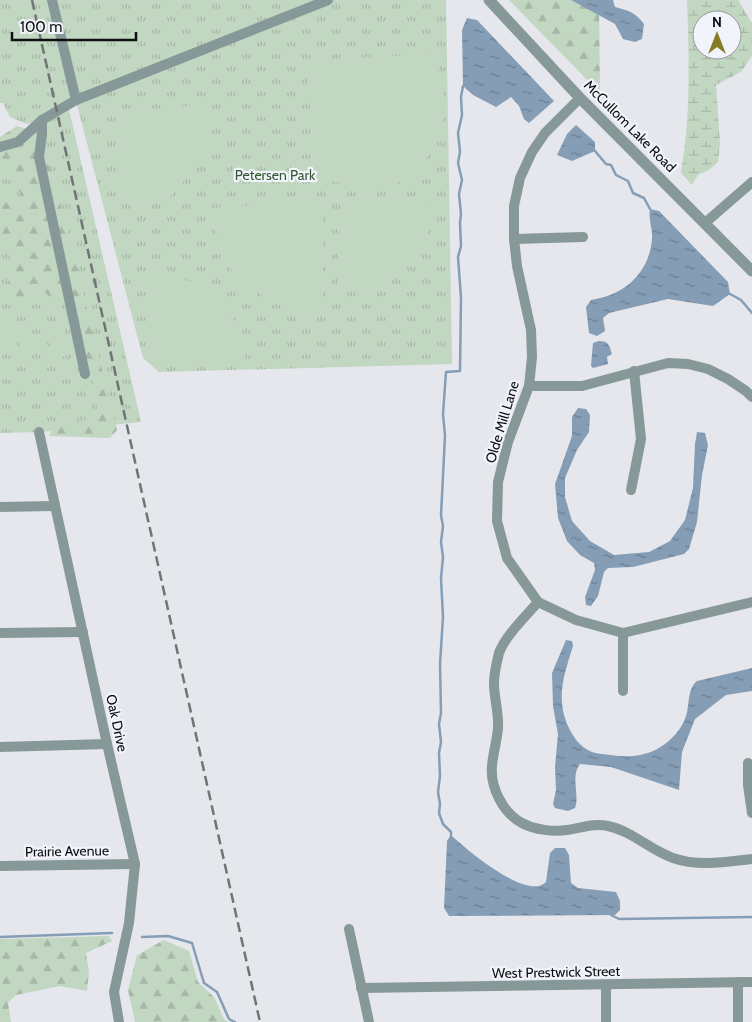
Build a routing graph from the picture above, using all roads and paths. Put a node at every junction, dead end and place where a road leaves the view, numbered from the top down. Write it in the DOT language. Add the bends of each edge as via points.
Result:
graph roads {
  1 [pos="52,0"];
  2 [pos="328,0"];
  3 [pos="489,0"];
  4 [pos="580,98"];
  5 [pos="76,100"];
  6 [pos="42,120"];
  7 [pos="0,147"];
  8 [pos="752,182"];
  9 [pos="705,223"];
  10 [pos="583,237"];
  11 [pos="514,239"];
  12 [pos="752,271"];
  13 [pos="634,371"];
  14 [pos="85,374"];
  15 [pos="529,386"];
  16 [pos="752,397"];
  17 [pos="39,432"];
  18 [pos="631,490"];
  19 [pos="54,506"];
  20 [pos="0,507"];
  21 [pos="538,602"];
  22 [pos="752,602"];
  23 [pos="83,632"];
  24 [pos="0,633"];
  25 [pos="624,633"];
  26 [pos="623,692"];
  27 [pos="107,744"];
  28 [pos="0,746"];
  29 [pos="748,763"];
  30 [pos="752,814"];
  31 [pos="752,860"];
  32 [pos="135,864"];
  33 [pos="0,866"];
  34 [pos="349,929"];
  35 [pos="738,982"];
  36 [pos="752,982"];
  37 [pos="606,985"];
  38 [pos="361,988"];
  39 [pos="119,1022"];
  40 [pos="369,1022"];
  41 [pos="606,1022"];
  42 [pos="738,1022"];
  1 -- 5 [label="street"];
  2 -- 5 [label="street"];
  3 -- 4 [label="street, McCullom Lake Road"];
  4 -- 9 [label="street, McCullom Lake Road"];
  4 -- 11 [label="street, Olde Mill Lane" via="545,133 532,152 520,178 514,206"];
  5 -- 6 [label="street"];
  6 -- 7 [label="street" via="18,142"];
  6 -- 14 [label="street" via="39,157"];
  8 -- 9 [label="street"];
  9 -- 12 [label="street, McCullom Lake Road"];
  10 -- 11 [label="street"];
  11 -- 15 [label="street, Olde Mill Lane" via="531,330"];
  13 -- 15 [label="street" via="582,386"];
  13 -- 16 [label="street" via="668,363 688,364 708,369"];
  13 -- 18 [label="street" via="641,439"];
  15 -- 21 [label="street, Olde Mill Lane" via="508,442 498,482 497,520 507,558"];
  17 -- 19 [label="street, Oak Drive"];
  19 -- 20 [label="street"];
  19 -- 23 [label="street, Oak Drive"];
  21 -- 25 [label="street, Olde Mill Lane" via="576,620"];
  21 -- 31 [label="street" via="500,651 494,681 498,729 491,768 493,784 508,811 522,823 545,830 607,826 627,832 673,858 696,863"];
  22 -- 25 [label="street, Olde Mill Lane"];
  23 -- 24 [label="street"];
  23 -- 27 [label="street, Oak Drive"];
  25 -- 26 [label="street"];
  27 -- 28 [label="street"];
  27 -- 32 [label="street, Oak Drive"];
  29 -- 30 [label="street"];
  32 -- 33 [label="street, Prairie Avenue"];
  32 -- 39 [label="street, Oak Drive" via="128,923 114,992"];
  34 -- 38 [label="street"];
  35 -- 36 [label="street, West Prestwick Street"];
  35 -- 37 [label="street, West Prestwick Street"];
  35 -- 42 [label="street"];
  37 -- 38 [label="street, West Prestwick Street"];
  37 -- 41 [label="street"];
  38 -- 40 [label="street"];
}
